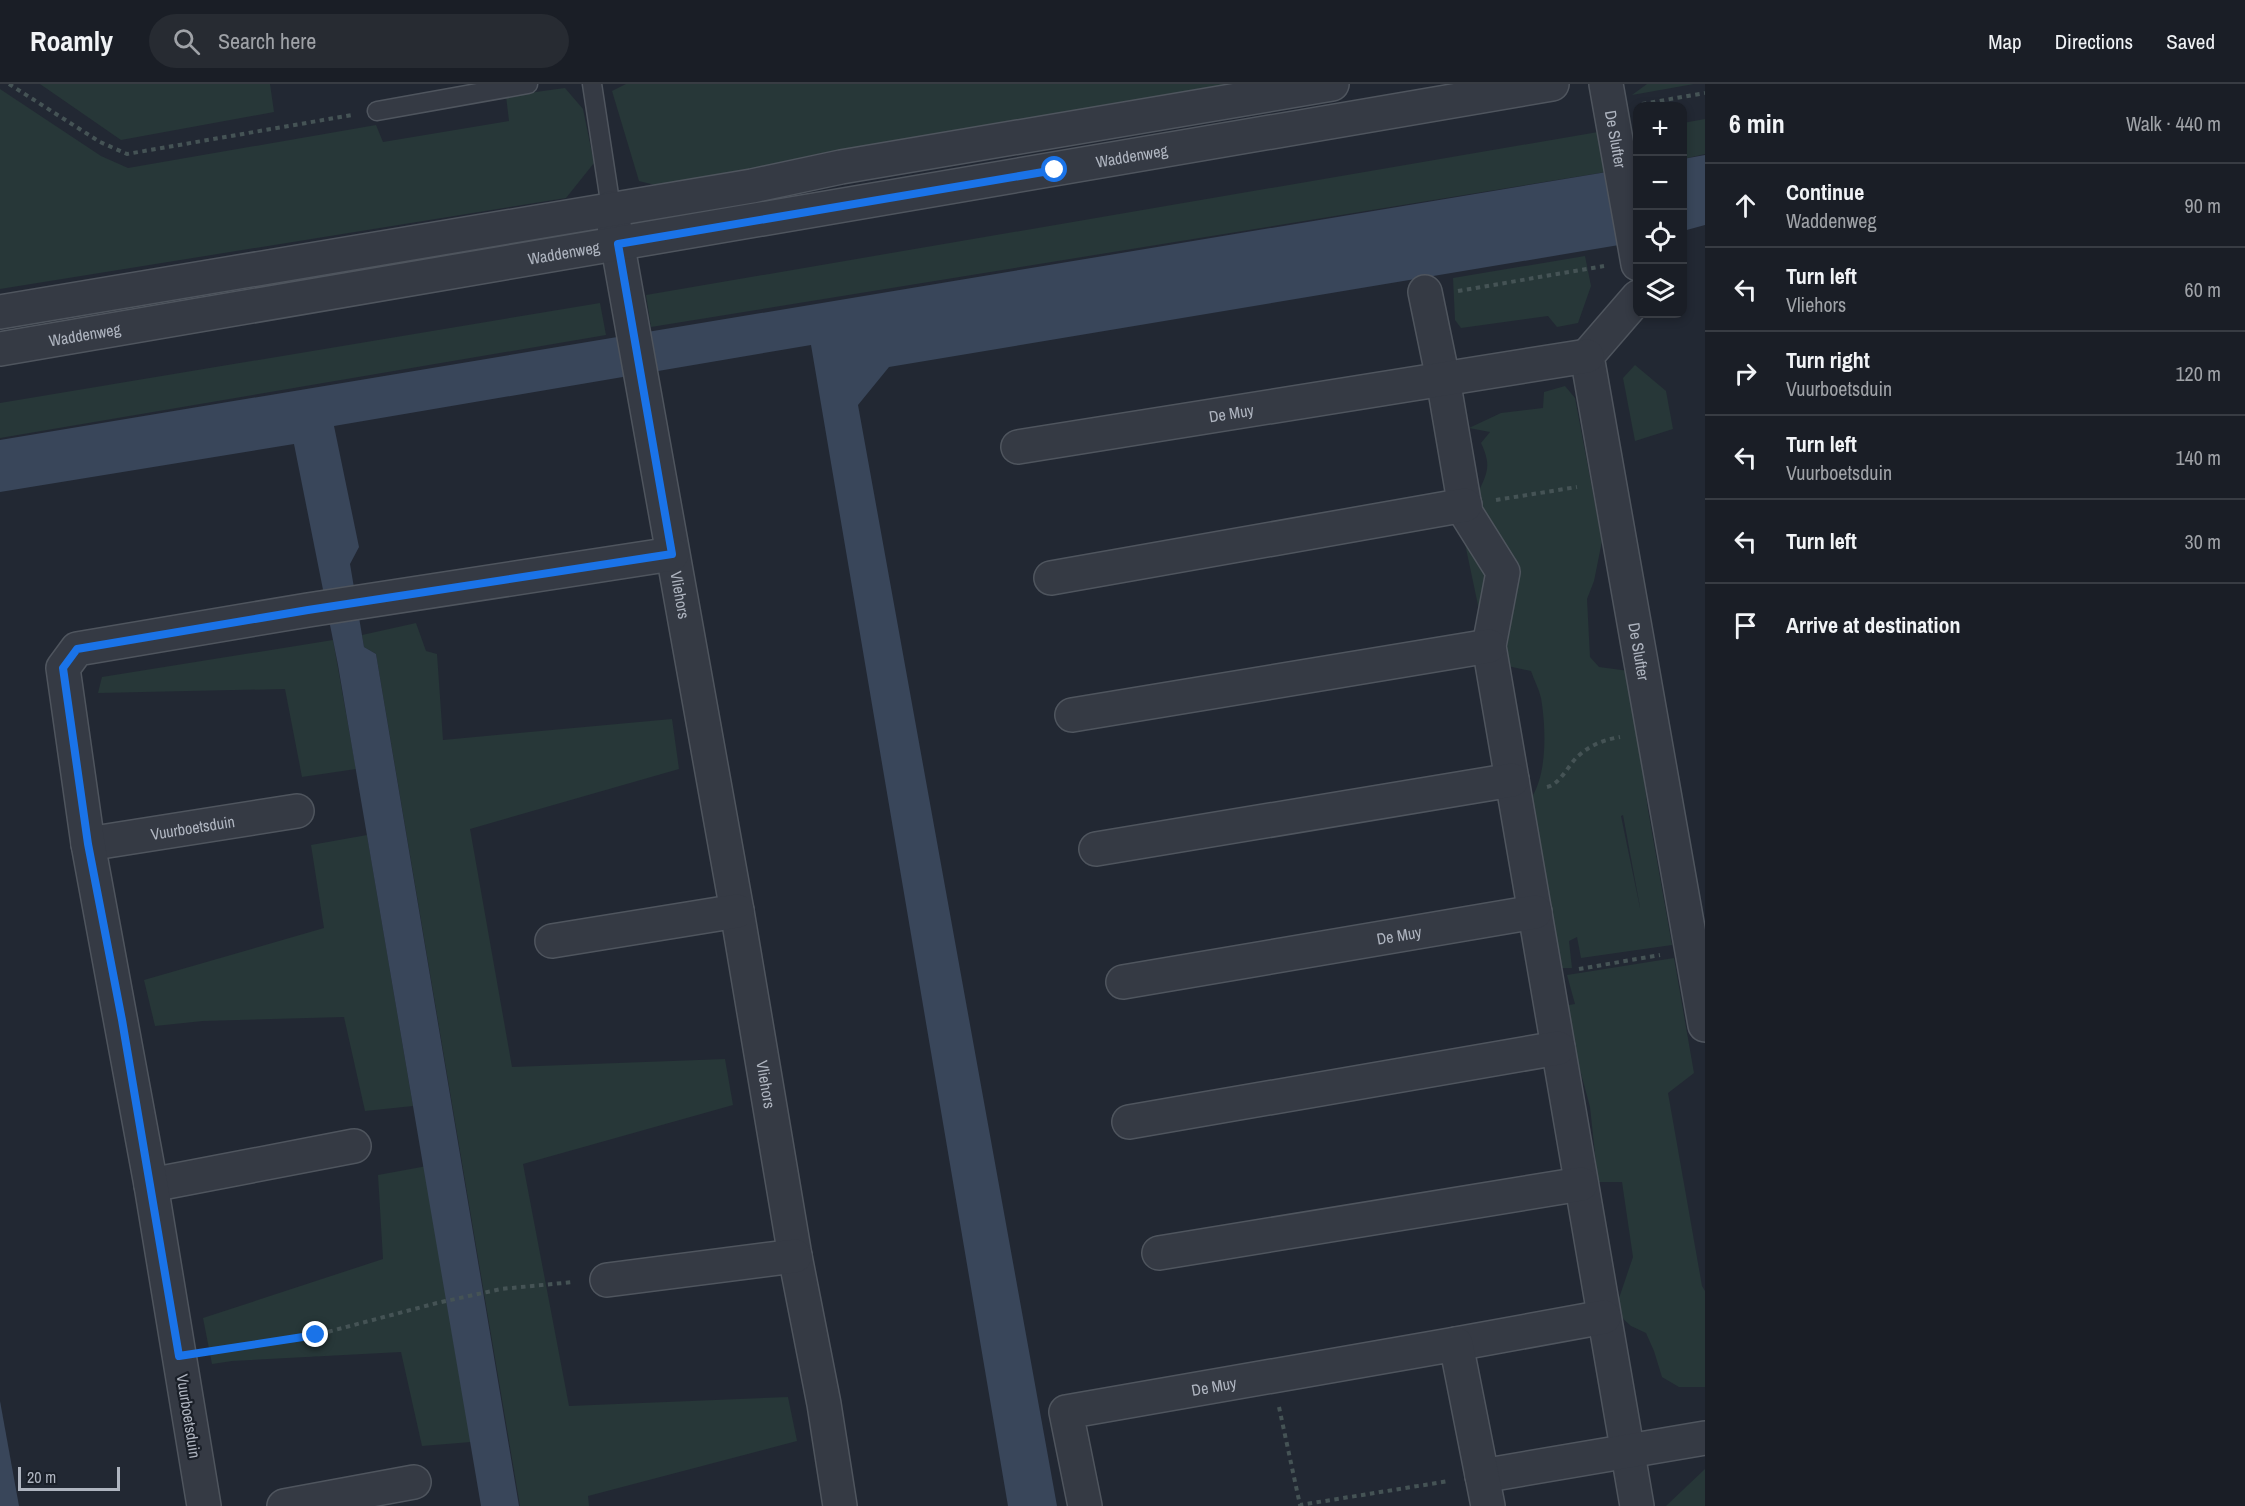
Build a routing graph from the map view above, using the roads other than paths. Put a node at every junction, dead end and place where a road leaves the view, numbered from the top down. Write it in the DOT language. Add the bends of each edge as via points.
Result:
graph roads {
  1 [pos="528,84"];
  2 [pos="592,84"];
  3 [pos="1332,84"];
  4 [pos="1552,84"];
  5 [pos="1606,84"];
  6 [pos="377,111"];
  7 [pos="611,208"];
  8 [pos="1633,237"];
  9 [pos="618,244"];
  10 [pos="1425,292"];
  11 [pos="1633,303"];
  12 [pos="0,312"];
  13 [pos="0,349"];
  14 [pos="1587,356"];
  15 [pos="1443,379"];
  16 [pos="1018,447"];
  17 [pos="1465,505"];
  18 [pos="672,554"];
  19 [pos="1051,578"];
  20 [pos="1489,646"];
  21 [pos="1072,715"];
  22 [pos="1513,787"];
  23 [pos="297,811"];
  24 [pos="88,844"];
  25 [pos="1096,849"];
  26 [pos="737,911"];
  27 [pos="1535,912"];
  28 [pos="552,941"];
  29 [pos="1123,982"];
  30 [pos="1705,1025"];
  31 [pos="1558,1048"];
  32 [pos="1128,1122"];
  33 [pos="354,1146"];
  34 [pos="1581,1184"];
  35 [pos="151,1185"];
  36 [pos="1159,1253"];
  37 [pos="795,1256"];
  38 [pos="607,1280"];
  39 [pos="1604,1317"];
  40 [pos="1456,1344"];
  41 [pos="1705,1438"];
  42 [pos="1627,1453"];
  43 [pos="414,1482"];
  44 [pos="1485,1491"];
  45 [pos="204,1506"];
  46 [pos="284,1506"];
  47 [pos="840,1506"];
  48 [pos="1085,1506"];
  49 [pos="1637,1506"];
  1 -- 6 [label="lane"];
  2 -- 7 [label="lane"];
  3 -- 7 [label="street"];
  4 -- 9 [label="street, Waddenweg"];
  5 -- 8 [label="street, De Slufter"];
  7 -- 9 [label="street, Vliehors"];
  7 -- 12 [label="street"];
  9 -- 13 [label="street, Waddenweg"];
  9 -- 18 [label="street, Vliehors"];
  10 -- 15 [label="street"];
  11 -- 14 [label="street"];
  14 -- 15 [label="street, De Muy"];
  14 -- 30 [label="street, De Slufter"];
  15 -- 16 [label="street, De Muy"];
  15 -- 17 [label="street"];
  17 -- 19 [label="street"];
  17 -- 20 [label="street" via="1466,513 1503,572"];
  18 -- 24 [label="street, Vuurboetsduin" via="77,649 63,668"];
  18 -- 26 [label="street, Vliehors"];
  20 -- 21 [label="street"];
  20 -- 22 [label="street"];
  22 -- 25 [label="street"];
  22 -- 27 [label="street"];
  23 -- 24 [label="street, Vuurboetsduin"];
  24 -- 35 [label="street, Vuurboetsduin"];
  26 -- 28 [label="street"];
  26 -- 37 [label="street, Vliehors"];
  27 -- 29 [label="street, De Muy"];
  27 -- 31 [label="street"];
  31 -- 32 [label="street"];
  31 -- 34 [label="street"];
  33 -- 35 [label="street"];
  34 -- 36 [label="street"];
  34 -- 39 [label="street"];
  35 -- 45 [label="street, Vuurboetsduin"];
  37 -- 38 [label="street"];
  37 -- 47 [label="street, Vliehors"];
  39 -- 40 [label="street, De Muy"];
  39 -- 42 [label="street"];
  40 -- 44 [label="street"];
  40 -- 48 [label="street, De Muy" via="1066,1412"];
  41 -- 42 [label="street"];
  42 -- 44 [label="street"];
  42 -- 49 [label="street"];
  43 -- 46 [label="street"];
}
